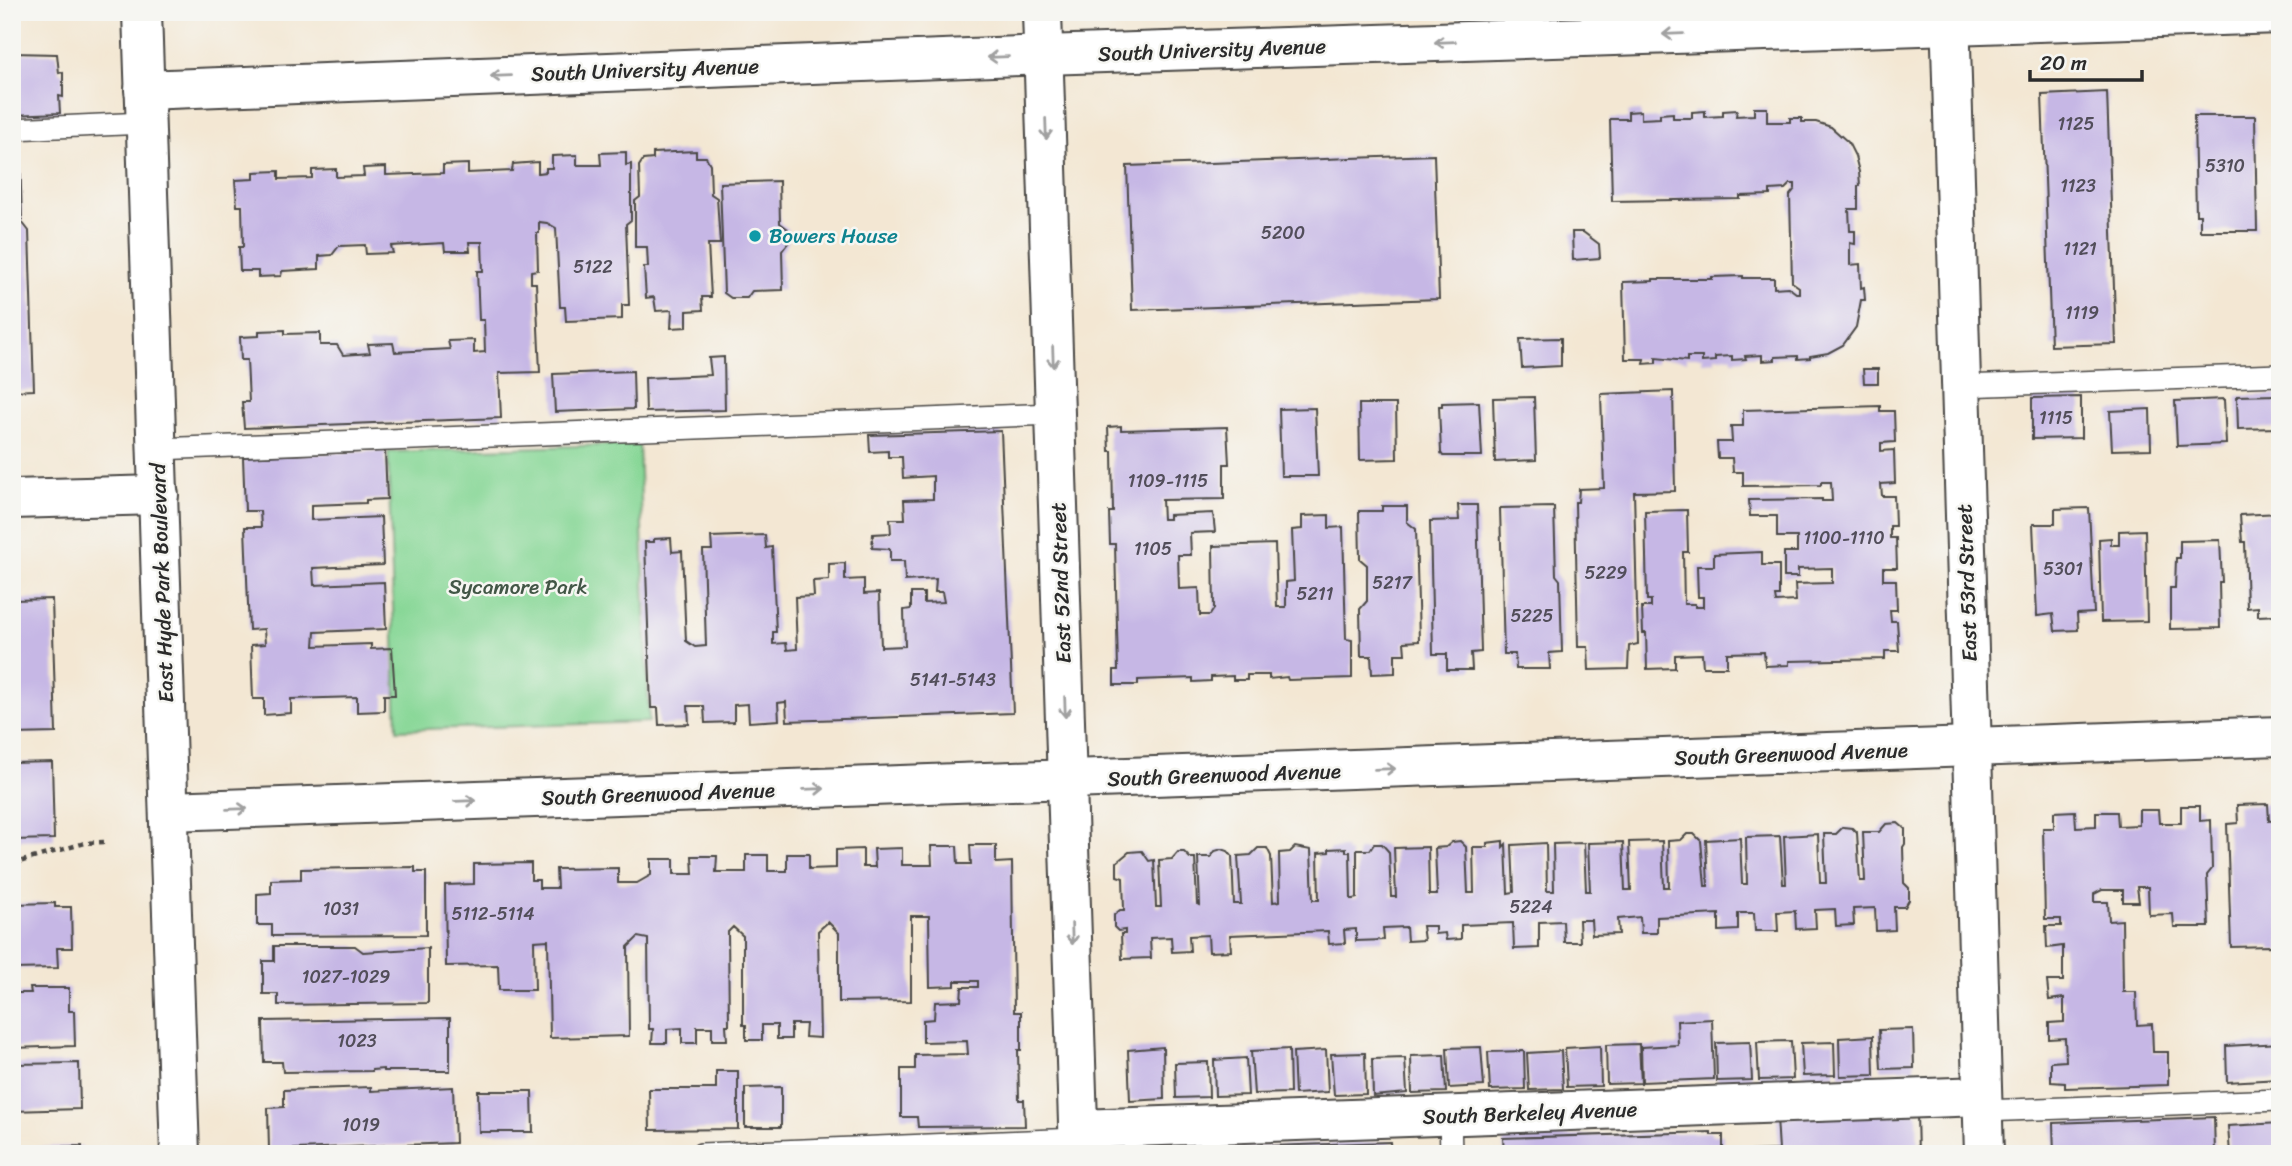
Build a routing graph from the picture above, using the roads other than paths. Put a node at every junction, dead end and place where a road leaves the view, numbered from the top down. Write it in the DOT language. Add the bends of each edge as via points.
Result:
graph roads {
  1 [pos="142,12"];
  2 [pos="1042,12"];
  3 [pos="2280,14"];
  4 [pos="1950,18"];
  5 [pos="1044,55"];
  6 [pos="145,106"];
  7 [pos="12,129"];
  8 [pos="2280,375"];
  9 [pos="1961,386"];
  10 [pos="1055,414"];
  11 [pos="157,449"];
  12 [pos="159,495"];
  13 [pos="12,499"];
  14 [pos="2280,736"];
  15 [pos="1972,748"];
  16 [pos="1067,780"];
  17 [pos="169,811"];
  18 [pos="2280,1100"];
  19 [pos="1982,1104"];
  20 [pos="1450,1116"];
  21 [pos="1079,1141"];
  22 [pos="180,1154"];
  23 [pos="701,1154"];
  24 [pos="1451,1154"];
  25 [pos="1984,1154"];
  1 -- 6 [label="street, East Hyde Park Boulevard"];
  2 -- 5 [label="street, East 52nd Street"];
  3 -- 4 [label="street, South University Avenue"];
  4 -- 5 [label="street, South University Avenue, one-way"];
  4 -- 9 [label="street, East 53rd Street"];
  5 -- 6 [label="street, South University Avenue, one-way"];
  5 -- 10 [label="street, East 52nd Street, one-way"];
  6 -- 7 [label="lane"];
  6 -- 11 [label="street, East Hyde Park Boulevard"];
  8 -- 9 [label="lane"];
  9 -- 15 [label="street, East 53rd Street"];
  10 -- 11 [label="lane"];
  10 -- 16 [label="street, East 52nd Street, one-way"];
  11 -- 12 [label="street, East Hyde Park Boulevard"];
  12 -- 13 [label="street"];
  12 -- 17 [label="street, East Hyde Park Boulevard"];
  14 -- 15 [label="street, South Greenwood Avenue"];
  16 -- 15 [label="street, South Greenwood Avenue, one-way"];
  15 -- 19 [label="street, East 53rd Street"];
  17 -- 16 [label="street, South Greenwood Avenue, one-way"];
  16 -- 21 [label="street, East 52nd Street, one-way"];
  17 -- 22 [label="street, East Hyde Park Boulevard"];
  18 -- 19 [label="lane"];
  19 -- 20 [label="street, South Berkeley Avenue"];
  19 -- 25 [label="street, East 53rd Street"];
  20 -- 21 [label="street, South Berkeley Avenue"];
  20 -- 24 [label="lane"];
  21 -- 23 [label="lane"];
}
